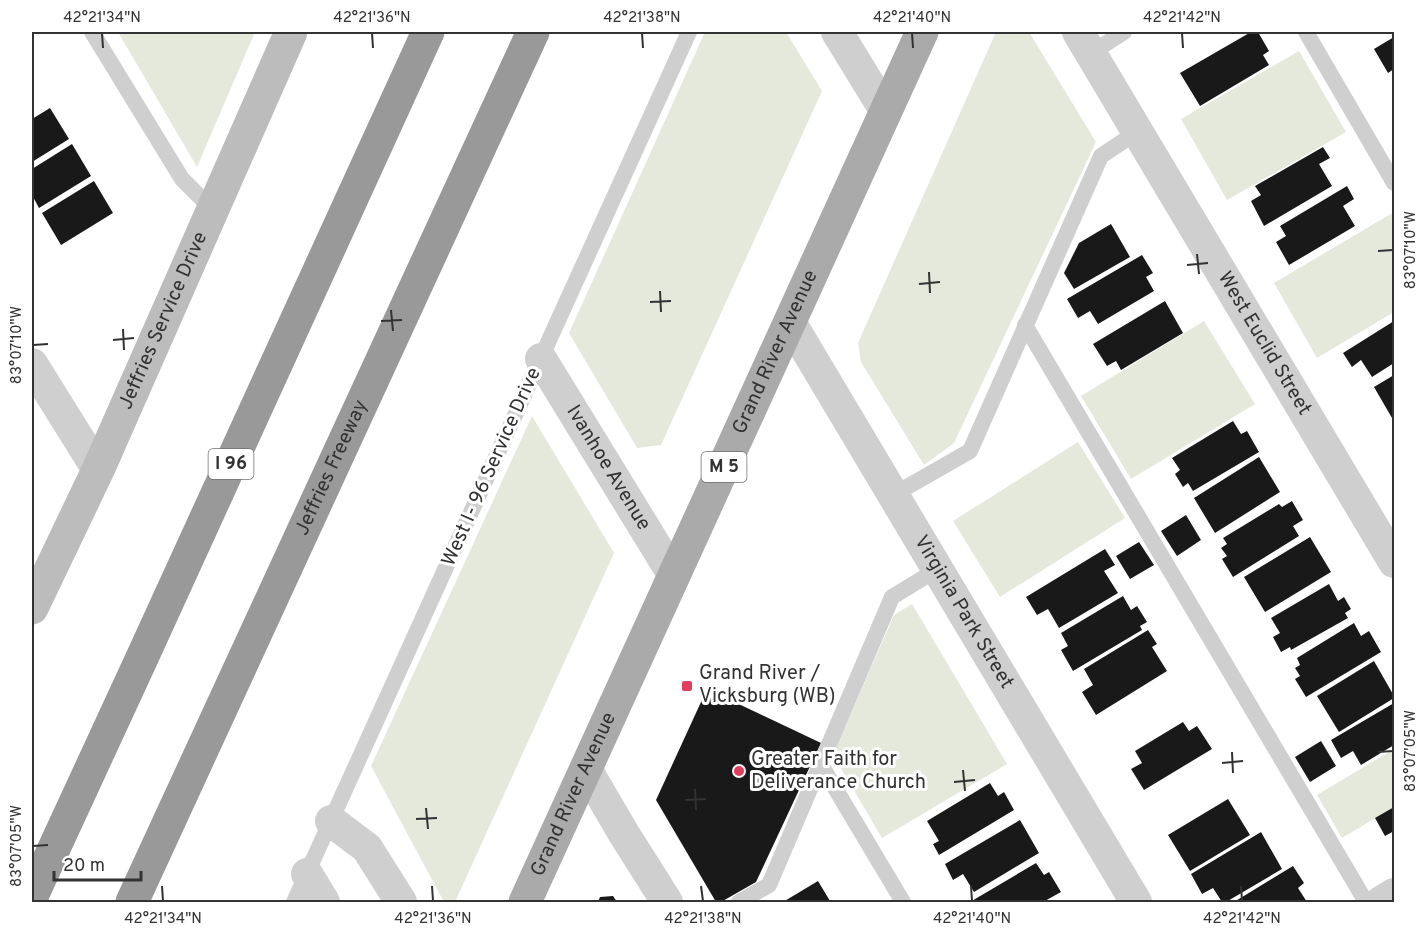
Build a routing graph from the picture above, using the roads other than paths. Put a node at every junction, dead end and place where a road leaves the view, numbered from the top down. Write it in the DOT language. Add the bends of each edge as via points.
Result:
graph roads {
  1 [pos="92,32"];
  2 [pos="291,32"];
  3 [pos="428,32"];
  4 [pos="532,32"];
  5 [pos="688,32"];
  6 [pos="837,32"];
  7 [pos="922,32"];
  8 [pos="1124,32"];
  9 [pos="1306,32"];
  10 [pos="1084,42"];
  11 [pos="886,112"];
  12 [pos="1137,132"];
  13 [pos="1395,183"];
  14 [pos="213,210"];
  15 [pos="790,322"];
  16 [pos="1025,324"];
  17 [pos="541,359"];
  18 [pos="32,364"];
  19 [pos="98,470"];
  20 [pos="893,495"];
  21 [pos="1395,562"];
  22 [pos="938,569"];
  23 [pos="674,576"];
  24 [pos="32,608"];
  25 [pos="820,763"];
  26 [pos="586,769"];
  27 [pos="331,821"];
  28 [pos="307,874"];
  29 [pos="1395,894"];
  30 [pos="32,896"];
  31 [pos="132,903"];
  32 [pos="294,903"];
  33 [pos="324,903"];
  34 [pos="401,903"];
  35 [pos="525,903"];
  36 [pos="668,903"];
  37 [pos="739,903"];
  38 [pos="903,903"];
  39 [pos="1136,903"];
  40 [pos="1366,903"];
  41 [pos="1381,903"];
  1 -- 14 [label="lane" via="182,179"];
  2 -- 14 [label="street, Jeffries Service Drive"];
  3 -- 30 [label="highway, I 96"];
  4 -- 31 [label="highway, Jeffries Freeway"];
  5 -- 17 [label="lane, West I- 96 Service Drive"];
  6 -- 11 [label="street"];
  7 -- 11 [label="main road, Grand River Avenue / M 5"];
  8 -- 10 [label="lane"];
  9 -- 13 [label="lane"];
  10 -- 12 [label="street, West Euclid Street"];
  11 -- 15 [label="main road, Grand River Avenue / M 5"];
  12 -- 16 [label="lane" via="1101,156"];
  12 -- 21 [label="street, West Euclid Street"];
  14 -- 19 [label="street, Jeffries Service Drive"];
  15 -- 20 [label="street, Virginia Park Street"];
  15 -- 23 [label="main road, Grand River Avenue / M 5"];
  16 -- 20 [label="lane" via="970,451"];
  16 -- 40 [label="lane"];
  17 -- 23 [label="street, Ivanhoe Avenue"];
  17 -- 27 [label="lane, West I- 96 Service Drive"];
  18 -- 19 [label="street"];
  19 -- 24 [label="street, Jeffries Service Drive"];
  20 -- 22 [label="street, Virginia Park Street"];
  22 -- 25 [label="lane" via="892,597"];
  22 -- 39 [label="street, Virginia Park Street"];
  23 -- 26 [label="main road, Grand River Avenue / M 5"];
  25 -- 37 [label="lane" via="769,885"];
  25 -- 38 [label="lane"];
  26 -- 35 [label="main road, Grand River Avenue / M 5"];
  26 -- 36 [label="street"];
  27 -- 28 [label="lane, West I- 96 Service Drive"];
  27 -- 34 [label="street" via="367,848"];
  28 -- 32 [label="lane, West I- 96 Service Drive"];
  28 -- 33 [label="street"];
  29 -- 41 [label="street"];
}
